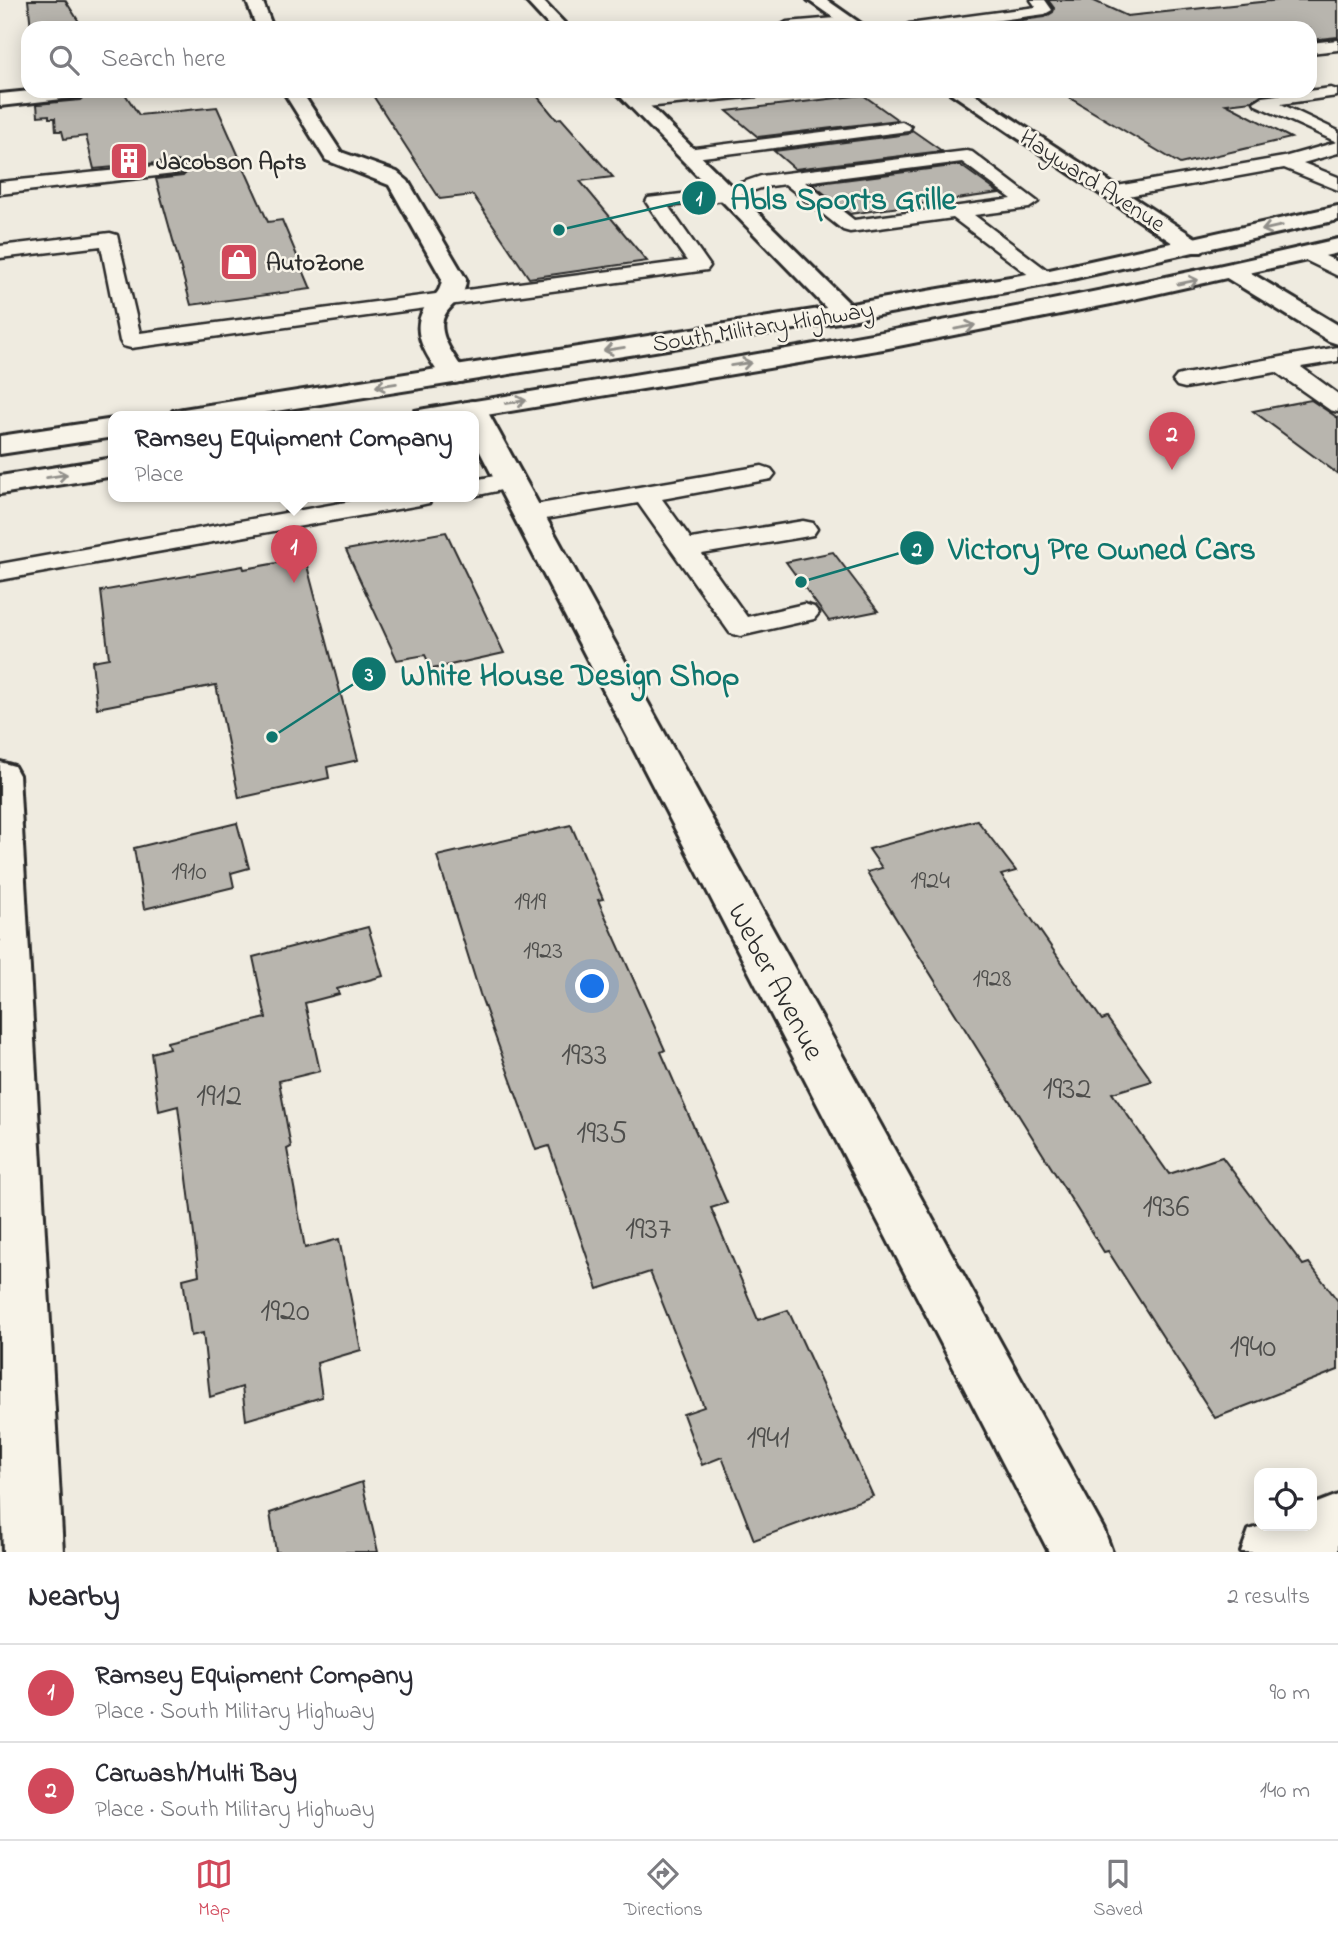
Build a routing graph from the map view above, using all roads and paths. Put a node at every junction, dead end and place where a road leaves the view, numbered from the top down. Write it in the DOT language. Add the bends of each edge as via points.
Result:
graph roads {
  1 [pos="254,0"];
  2 [pos="533,0"];
  3 [pos="816,0"];
  4 [pos="1038,0"];
  5 [pos="262,21"];
  6 [pos="554,21"];
  7 [pos="848,21"];
  8 [pos="962,21"];
  9 [pos="1338,45"];
  10 [pos="1317,48"];
  11 [pos="1317,50"];
  12 [pos="1338,58"];
  13 [pos="1317,87"];
  14 [pos="1334,95"];
  15 [pos="21,98"];
  16 [pos="296,98"];
  17 [pos="631,98"];
  18 [pos="968,98"];
  19 [pos="1303,98"];
  20 [pos="0,100"];
  21 [pos="902,127"];
  22 [pos="1338,137"];
  23 [pos="1338,147"];
  24 [pos="687,154"];
  25 [pos="1286,163"];
  26 [pos="177,169"];
  27 [pos="790,179"];
  28 [pos="1338,184"];
  29 [pos="0,188"];
  30 [pos="1111,192"];
  31 [pos="726,194"];
  32 [pos="957,212"];
  33 [pos="1338,213"];
  34 [pos="1338,246"];
  35 [pos="1194,247"];
  36 [pos="0,252"];
  37 [pos="1308,254"];
  38 [pos="1338,270"];
  39 [pos="1233,272"];
  40 [pos="1045,278"];
  41 [pos="450,297"];
  42 [pos="845,313"];
  43 [pos="1338,336"];
  44 [pos="1338,355"];
  45 [pos="1282,365"];
  46 [pos="1185,381"];
  47 [pos="463,392"];
  48 [pos="1338,405"];
  49 [pos="250,411"];
  50 [pos="434,411"];
  51 [pos="471,411"];
  52 [pos="108,429"];
  53 [pos="479,432"];
  54 [pos="0,445"];
  55 [pos="108,468"];
  56 [pos="762,474"];
  57 [pos="0,485"];
  58 [pos="504,494"];
  59 [pos="645,494"];
  60 [pos="262,502"];
  61 [pos="392,502"];
  62 [pos="269,524"];
  63 [pos="803,529"];
  64 [pos="684,549"];
  65 [pos="0,572"];
  66 [pos="804,613"];
  67 [pos="0,775"];
  68 [pos="1338,1525"];
  69 [pos="33,1552"];
  70 [pos="1082,1552"];
  71 [pos="1271,1552"];
  1 -- 5 [label="street"];
  2 -- 6 [label="street"];
  3 -- 7 [label="street"];
  4 -- 8 [label="lane" via="1045,10"];
  9 -- 10 [label="lane"];
  11 -- 12 [label="lane"];
  13 -- 14 [label="lane"];
  15 -- 20 [label="street"];
  16 -- 41 [label="street" via="332,156 397,181 454,279"];
  17 -- 24 [label="street"];
  18 -- 30 [label="street, Hayward Avenue"];
  19 -- 22 [label="lane" via="1262,102"];
  21 -- 24 [label="lane"];
  23 -- 25 [label="lane"];
  24 -- 31 [label="street"];
  25 -- 28 [label="lane"];
  25 -- 30 [label="lane"];
  26 -- 29 [label="lane"];
  27 -- 31 [label="lane"];
  27 -- 32 [label="lane" via="850,226"];
  27 -- 32 [label="lane" via="967,156 1029,202"];
  30 -- 35 [label="street, Hayward Avenue"];
  31 -- 41 [label="lane" via="655,202 700,266"];
  31 -- 42 [label="street"];
  32 -- 40 [label="lane"];
  33 -- 35 [label="street, South Military Highway, one-way"];
  34 -- 37 [label="street, South Military Highway"];
  35 -- 40 [label="street, South Military Highway"];
  36 -- 41 [label="lane" via="110,239 131,341"];
  37 -- 38 [label="lane"];
  37 -- 39 [label="street, South Military Highway"];
  39 -- 43 [label="street"];
  47 -- 39 [label="street, South Military Highway, one-way" via="957,328"];
  40 -- 42 [label="street, South Military Highway"];
  41 -- 47 [label="street, Weber Avenue" via="433,313 433,341"];
  42 -- 47 [label="street, South Military Highway, one-way"];
  44 -- 45 [label="lane"];
  45 -- 46 [label="lane"];
  45 -- 48 [label="lane"];
  47 -- 49 [label="street, South Military Highway, one-way"];
  47 -- 50 [label="street, South Military Highway"];
  47 -- 51 [label="street, Weber Avenue"];
  52 -- 54 [label="street"];
  53 -- 58 [label="street, Weber Avenue"];
  57 -- 55 [label="street, one-way"];
  56 -- 59 [label="lane"];
  58 -- 59 [label="lane"];
  58 -- 70 [label="street, Weber Avenue"];
  59 -- 64 [label="lane"];
  60 -- 62 [label="lane"];
  61 -- 62 [label="lane"];
  62 -- 65 [label="lane"];
  63 -- 64 [label="lane"];
  64 -- 66 [label="lane" via="740,627"];
  67 -- 69 [label="street"];
  68 -- 71 [label="street"];
}
